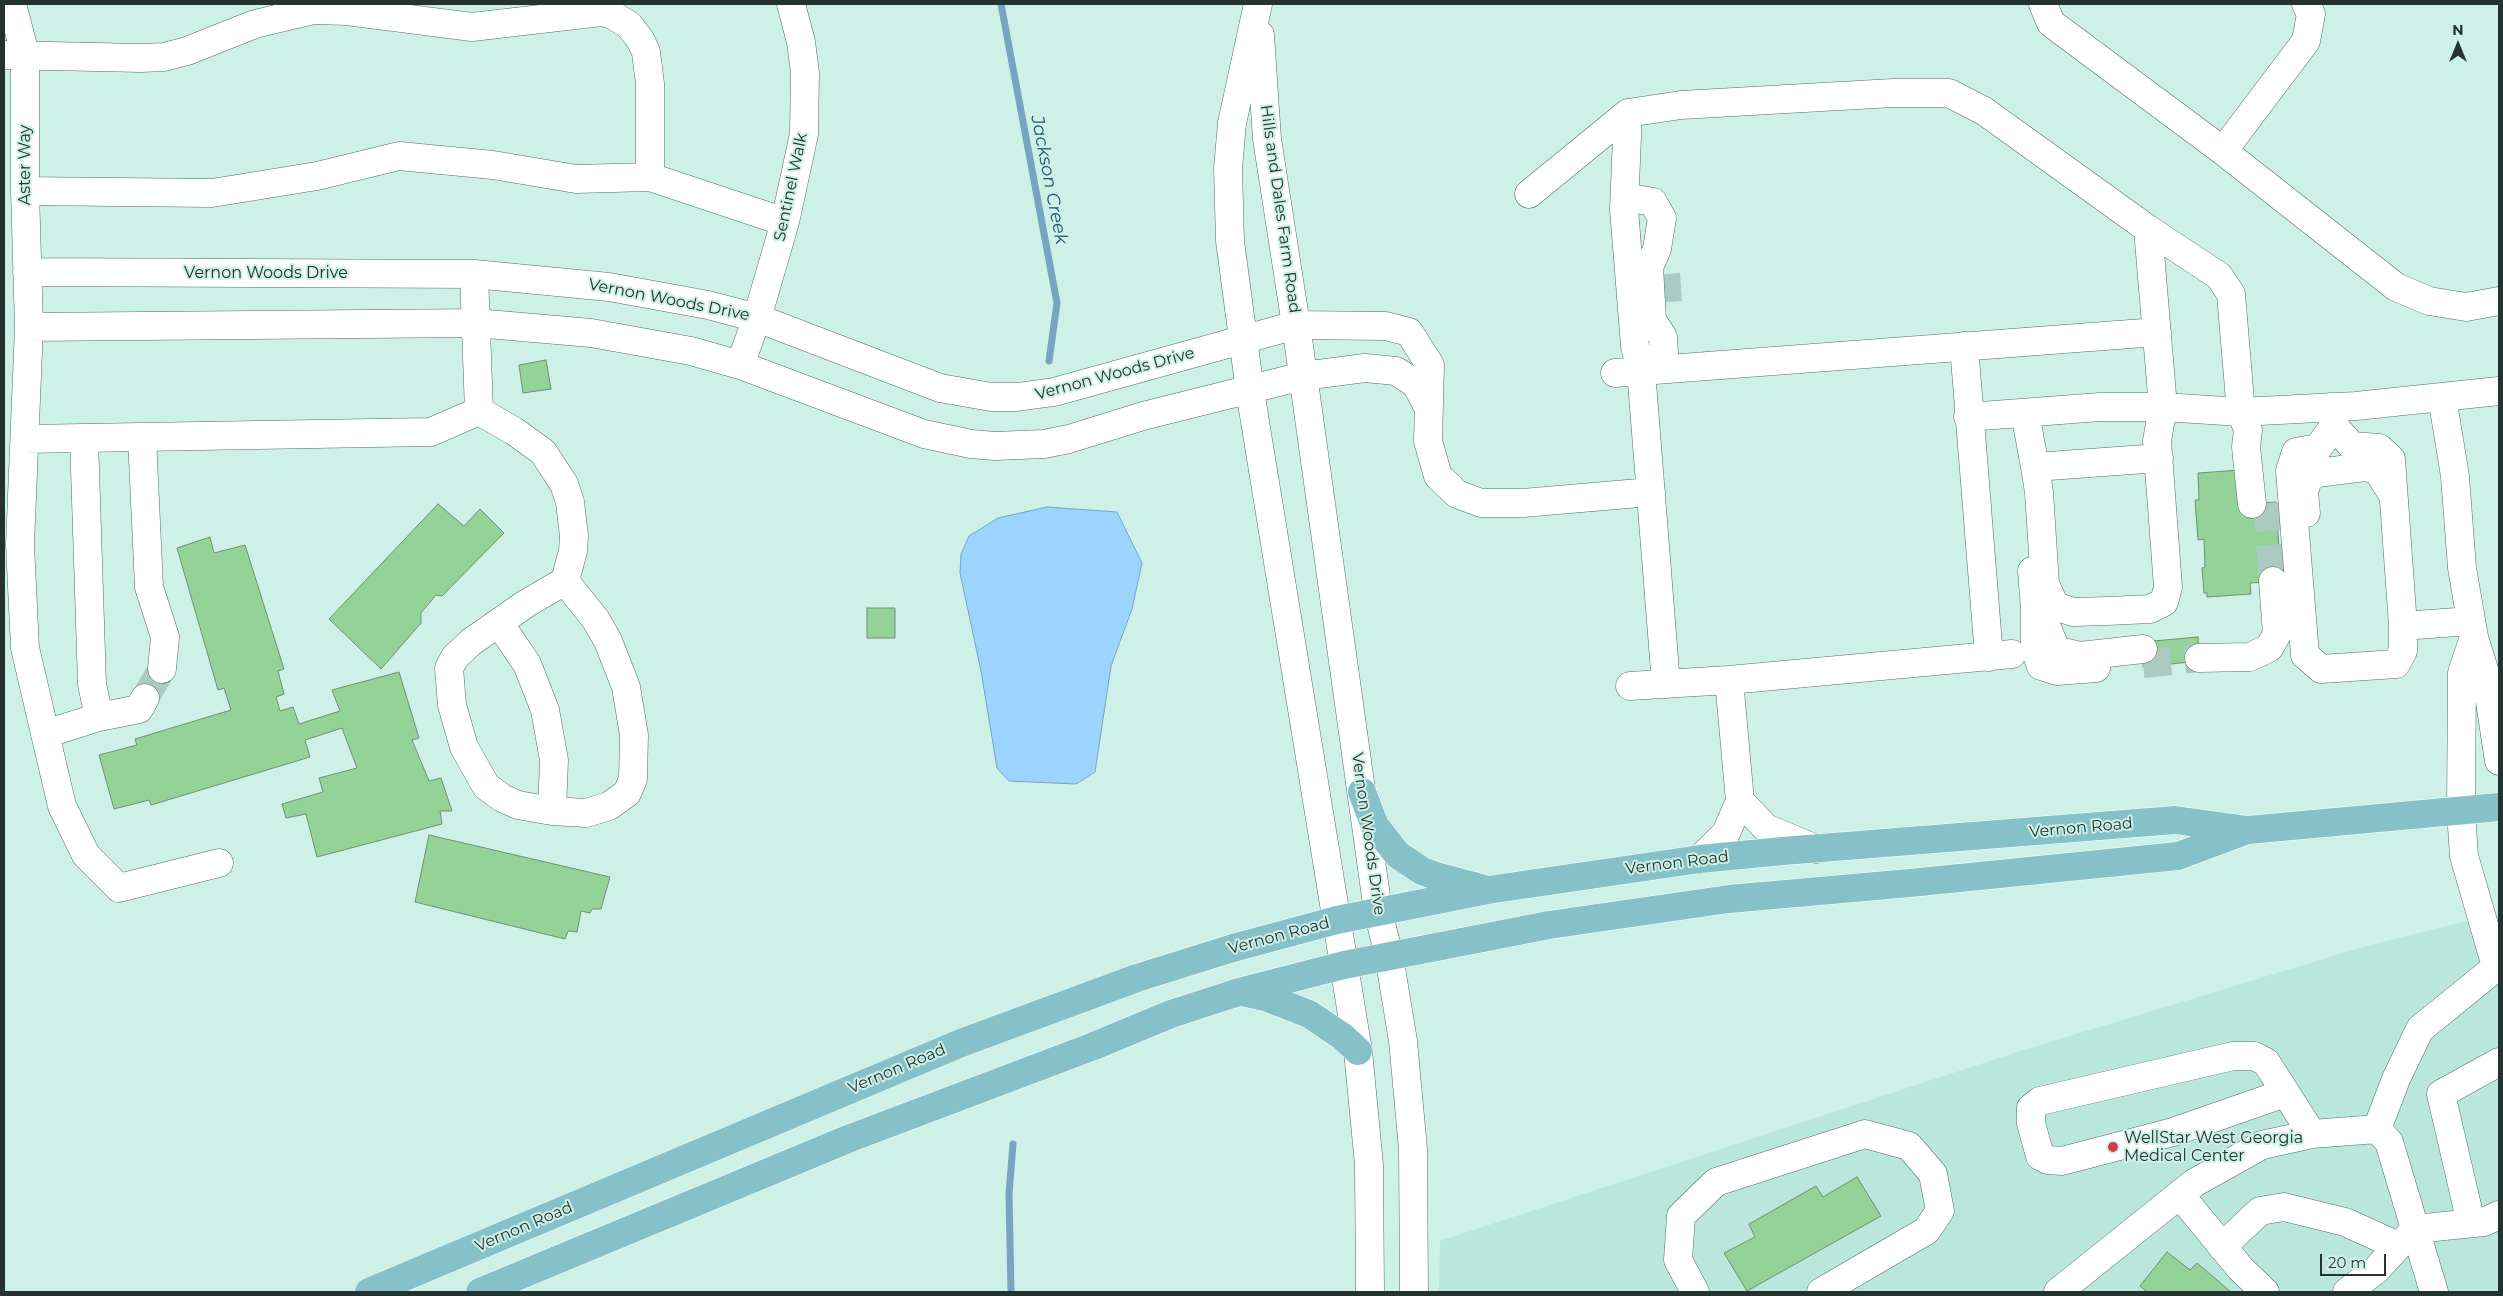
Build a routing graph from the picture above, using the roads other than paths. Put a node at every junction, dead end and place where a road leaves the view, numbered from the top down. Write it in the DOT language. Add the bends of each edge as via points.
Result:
graph roads {
  1 [pos="12,4"];
  2 [pos="791,4"];
  3 [pos="1258,4"];
  4 [pos="2043,4"];
  5 [pos="2306,4"];
  6 [pos="15,55"];
  7 [pos="1628,113"];
  8 [pos="2223,151"];
  9 [pos="650,178"];
  10 [pos="25,191"];
  11 [pos="1529,194"];
  12 [pos="1625,197"];
  13 [pos="785,222"];
  14 [pos="2148,229"];
  15 [pos="1657,249"];
  16 [pos="27,272"];
  17 [pos="474,274"];
  18 [pos="1666,274"];
  19 [pos="2499,301"];
  20 [pos="1668,303"];
  21 [pos="757,318"];
  22 [pos="476,323"];
  23 [pos="1296,325"];
  24 [pos="28,327"];
  25 [pos="2156,332"];
  26 [pos="1662,337"];
  27 [pos="1244,339"];
  28 [pos="1964,346"];
  29 [pos="740,365"];
  30 [pos="1640,371"];
  31 [pos="1303,376"];
  32 [pos="1250,390"];
  33 [pos="2499,391"];
  34 [pos="2442,398"];
  35 [pos="1428,407"];
  36 [pos="2163,407"];
  37 [pos="479,411"];
  38 [pos="2026,413"];
  39 [pos="2332,416"];
  40 [pos="1968,417"];
  41 [pos="2244,421"];
  42 [pos="142,437"];
  43 [pos="84,438"];
  44 [pos="25,439"];
  45 [pos="2352,446"];
  46 [pos="2318,448"];
  47 [pos="2159,458"];
  48 [pos="2035,467"];
  49 [pos="1650,492"];
  50 [pos="2393,495"];
  51 [pos="2260,503"];
  52 [pos="565,581"];
  53 [pos="2266,582"];
  54 [pos="499,623"];
  55 [pos="2472,629"];
  56 [pos="2403,638"];
  57 [pos="2199,652"];
  58 [pos="2143,656"];
  59 [pos="162,669"];
  60 [pos="1730,680"];
  61 [pos="1666,684"];
  62 [pos="1630,686"];
  63 [pos="145,698"];
  64 [pos="99,717"];
  65 [pos="45,734"];
  66 [pos="2499,761"];
  67 [pos="1362,792"];
  68 [pos="1740,801"];
  69 [pos="2499,808"];
  70 [pos="552,811"];
  71 [pos="2461,812"];
  72 [pos="2248,830"];
  73 [pos="1816,849"];
  74 [pos="1700,860"];
  75 [pos="219,863"];
  76 [pos="1488,890"];
  77 [pos="1378,911"];
  78 [pos="1337,920"];
  79 [pos="1389,956"];
  80 [pos="2499,964"];
  81 [pos="1344,965"];
  82 [pos="1238,992"];
  83 [pos="1358,1051"];
  84 [pos="2499,1062"];
  85 [pos="2286,1093"];
  86 [pos="2377,1128"];
  87 [pos="2312,1134"];
  88 [pos="2180,1195"];
  89 [pos="2499,1215"];
  90 [pos="2471,1223"];
  91 [pos="2407,1238"];
  92 [pos="2222,1247"];
  93 [pos="369,1292"];
  94 [pos="480,1292"];
  95 [pos="1370,1292"];
  96 [pos="1414,1292"];
  97 [pos="1695,1292"];
  98 [pos="1821,1292"];
  99 [pos="2058,1292"];
  100 [pos="2265,1292"];
  101 [pos="2347,1292"];
  102 [pos="2434,1292"];
  1 -- 6 [label="street, Aster Way"];
  2 -- 13 [label="street, Sentinel Walk" via="801,42 806,104 804,134"];
  3 -- 23 [label="street, Hills and Dales Farm Road" via="1267,139"];
  3 -- 27 [label="street, Hills and Dales Farm Road" via="1232,123 1228,168 1230,241"];
  4 -- 8 [label="street" via="2051,23"];
  5 -- 8 [label="street" via="2311,14 2306,41"];
  6 -- 9 [label="street" via="164,57 255,24 314,10 347,11 472,27 601,12 629,25 646,52 650,84"];
  6 -- 10 [label="street, Aster Way"];
  7 -- 11 [label="street"];
  7 -- 12 [label="street"];
  7 -- 14 [label="street" via="1691,104 1893,92 1949,93 1984,111"];
  8 -- 19 [label="street" via="2396,287 2430,301 2466,307"];
  9 -- 10 [label="street" via="576,179 493,165 400,156 317,176 212,193"];
  9 -- 13 [label="street"];
  10 -- 16 [label="street, Aster Way"];
  12 -- 15 [label="street" via="1653,202 1662,218"];
  12 -- 30 [label="street" via="1635,346"];
  13 -- 21 [label="street, Sentinel Walk"];
  14 -- 25 [label="street"];
  14 -- 41 [label="street" via="2219,276 2231,294"];
  15 -- 18 [label="street"];
  15 -- 26 [label="street" via="1649,267 1652,320"];
  16 -- 17 [label="street, Vernon Woods Drive"];
  16 -- 24 [label="street, Aster Way"];
  17 -- 21 [label="street, Vernon Woods Drive" via="609,286"];
  17 -- 22 [label="street"];
  20 -- 26 [label="street" via="1668,320"];
  21 -- 27 [label="street, Vernon Woods Drive" via="940,388 991,398 1054,392"];
  21 -- 29 [label="street, Sentinel Walk"];
  22 -- 24 [label="street"];
  22 -- 29 [label="street" via="539,327 633,340"];
  22 -- 37 [label="street"];
  23 -- 27 [label="street, Vernon Woods Drive"];
  23 -- 31 [label="street, Vernon Woods Drive"];
  23 -- 35 [label="street" via="1386,326 1409,332 1430,365"];
  24 -- 44 [label="street, Aster Way"];
  25 -- 28 [label="street"];
  25 -- 36 [label="street"];
  26 -- 30 [label="street"];
  27 -- 32 [label="street, Hills and Dales Farm Road"];
  28 -- 30 [label="street"];
  28 -- 40 [label="street"];
  29 -- 32 [label="street" via="924,434 995,446 1044,444 1069,439 1143,416"];
  30 -- 49 [label="street"];
  31 -- 32 [label="street"];
  31 -- 35 [label="street" via="1365,368 1396,371 1416,384"];
  31 -- 67 [label="street, Vernon Woods Drive"];
  32 -- 78 [label="street"];
  33 -- 34 [label="street"];
  34 -- 39 [label="street"];
  34 -- 55 [label="street" via="2455,476 2462,568"];
  35 -- 49 [label="street" via="1428,441 1438,476 1458,494 1481,503"];
  36 -- 38 [label="street" via="2100,407"];
  36 -- 41 [label="street"];
  36 -- 47 [label="street" via="2156,441"];
  37 -- 42 [label="street" via="431,432"];
  37 -- 52 [label="street" via="544,452 564,484 574,520 573,551"];
  38 -- 40 [label="street"];
  38 -- 48 [label="street"];
  39 -- 41 [label="street"];
  39 -- 45 [label="street"];
  39 -- 46 [label="street"];
  40 -- 60 [label="street" via="2000,656"];
  41 -- 51 [label="street" via="2258,446"];
  42 -- 43 [label="street"];
  42 -- 59 [label="street" via="149,588 165,637"];
  43 -- 44 [label="street"];
  43 -- 64 [label="street" via="92,684"];
  44 -- 65 [label="street, Aster Way" via="20,545 25,648"];
  45 -- 46 [label="street"];
  45 -- 50 [label="street" via="2379,448 2391,459"];
  46 -- 56 [label="street" via="2296,452 2290,471 2305,655 2321,670 2396,664"];
  47 -- 48 [label="street"];
  47 -- 48 [label="street" via="2168,587 2164,602 2150,609 2073,612 2055,606 2045,584"];
  48 -- 58 [label="street" via="2026,492 2035,649 2041,666 2057,671"];
  49 -- 61 [label="street"];
  50 -- 56 [label="street"];
  50 -- 56 [label="street" via="2377,470 2365,467 2317,472 2308,480 2304,492 2316,642 2320,651 2332,659 2375,658"];
  52 -- 54 [label="street"];
  52 -- 70 [label="street" via="596,620 618,664 631,711 635,760 633,779 627,793 614,804 586,813"];
  53 -- 57 [label="street" via="2259,635 2240,645"];
  54 -- 70 [label="street" via="527,664 545,710 554,760"];
  54 -- 70 [label="street" via="471,642 455,657 449,668 456,726 486,786 502,798"];
  55 -- 56 [label="street"];
  55 -- 66 [label="street" via="2486,676"];
  55 -- 71 [label="street" via="2462,674"];
  60 -- 61 [label="street"];
  60 -- 68 [label="street"];
  61 -- 62 [label="street"];
  63 -- 64 [label="street" via="139,709"];
  64 -- 65 [label="street"];
  65 -- 75 [label="street, Aster Way" via="62,806 86,855 119,888"];
  67 -- 76 [label="main road" via="1375,826 1398,855 1422,871"];
  67 -- 77 [label="street, Vernon Woods Drive"];
  68 -- 73 [label="street" via="1766,828"];
  68 -- 74 [label="street" via="1726,834"];
  69 -- 71 [label="main road, Vernon Road"];
  71 -- 72 [label="main road, Vernon Road"];
  71 -- 80 [label="street" via="2464,856 2493,956"];
  72 -- 73 [label="main road, Vernon Road" via="2175,820"];
  72 -- 79 [label="main road, Vernon Road" via="2178,856 1729,899 1549,925"];
  73 -- 74 [label="main road, Vernon Road"];
  74 -- 76 [label="main road, Vernon Road"];
  76 -- 77 [label="main road, Vernon Road"];
  77 -- 78 [label="main road, Vernon Road"];
  77 -- 79 [label="street, Vernon Woods Drive"];
  78 -- 81 [label="street"];
  78 -- 93 [label="main road, Vernon Road" via="1163,970 1004,1026"];
  79 -- 81 [label="main road, Vernon Road"];
  79 -- 96 [label="street, Vernon Woods Drive" via="1403,1041 1413,1149"];
  80 -- 86 [label="street" via="2420,1029"];
  81 -- 82 [label="main road, Vernon Road"];
  81 -- 83 [label="street"];
  82 -- 83 [label="main road" via="1265,997 1309,1014"];
  82 -- 94 [label="main road, Vernon Road" via="1171,1014 848,1139"];
  83 -- 95 [label="street" via="1369,1165"];
  84 -- 90 [label="street" via="2441,1094"];
  85 -- 85 [label="street" via="2266,1062 2254,1056 2233,1056 2040,1101 2031,1108 2031,1123 2040,1156 2062,1161 2173,1132"];
  85 -- 87 [label="street"];
  86 -- 87 [label="street"];
  86 -- 91 [label="street" via="2389,1142"];
  87 -- 88 [label="street" via="2262,1145 2194,1183"];
  88 -- 92 [label="street"];
  88 -- 99 [label="street"];
  89 -- 90 [label="street" via="2484,1222"];
  90 -- 91 [label="street"];
  91 -- 92 [label="street" via="2284,1207 2260,1211"];
  91 -- 101 [label="street" via="2376,1270"];
  91 -- 102 [label="street"];
  92 -- 100 [label="street"];
  97 -- 98 [label="street" via="1678,1260 1681,1216 1716,1182 1865,1134 1909,1146 1933,1174 1940,1211 1926,1231"];
}
